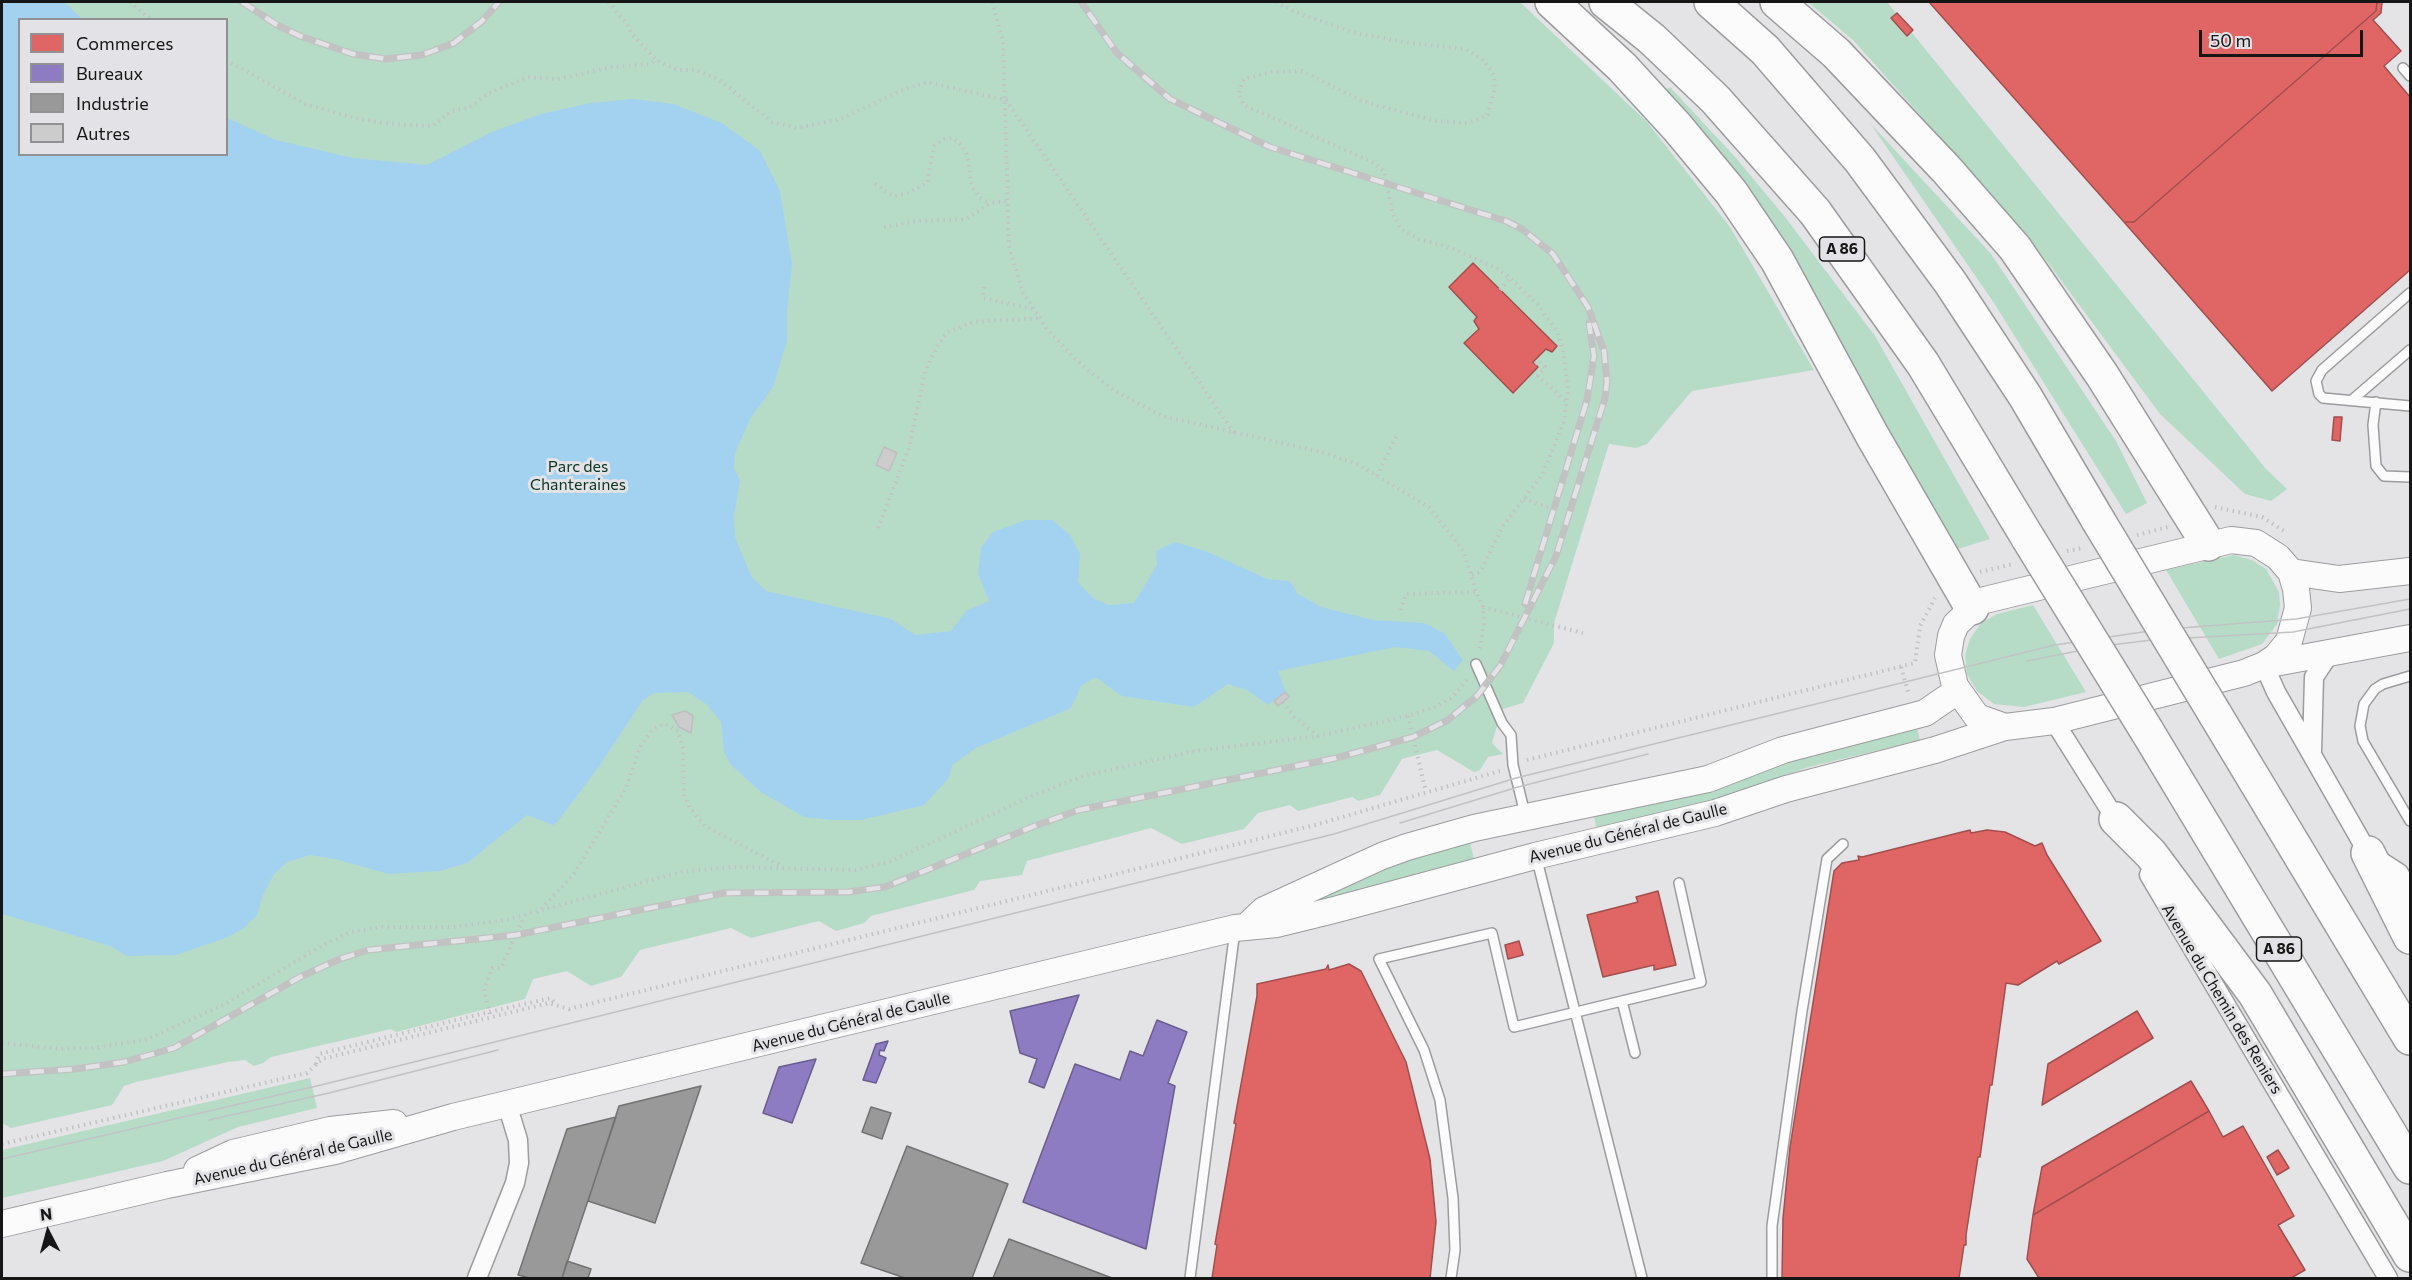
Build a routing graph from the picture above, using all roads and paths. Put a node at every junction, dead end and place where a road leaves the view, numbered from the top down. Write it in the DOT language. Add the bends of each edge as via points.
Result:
graph roads {
  1 [pos="130,2"];
  2 [pos="608,2"];
  3 [pos="992,2"];
  4 [pos="1276,2"];
  5 [pos="1552,2"];
  6 [pos="1606,2"];
  7 [pos="1712,2"];
  8 [pos="1777,2"];
  9 [pos="149,18"];
  10 [pos="656,60"];
  11 [pos="228,61"];
  12 [pos="2403,68"];
  13 [pos="2410,76"];
  14 [pos="1006,100"];
  15 [pos="875,184"];
  16 [pos="1006,201"];
  17 [pos="990,203"];
  18 [pos="884,226"];
  19 [pos="1510,278"];
  20 [pos="984,287"];
  21 [pos="1500,290"];
  22 [pos="2410,293"];
  23 [pos="1033,309"];
  24 [pos="1039,318"];
  25 [pos="2410,350"];
  26 [pos="1535,364"];
  27 [pos="2352,400"];
  28 [pos="1567,401"];
  29 [pos="2376,402"];
  30 [pos="2410,406"];
  31 [pos="1398,433"];
  32 [pos="1234,434"];
  33 [pos="1377,476"];
  34 [pos="2410,477"];
  35 [pos="1524,499"];
  36 [pos="1556,510"];
  37 [pos="2176,525"];
  38 [pos="878,528"];
  39 [pos="2092,534"];
  40 [pos="2131,536"];
  41 [pos="2208,544"];
  42 [pos="2022,551"];
  43 [pos="2062,553"];
  44 [pos="2410,571"];
  45 [pos="2290,572"];
  46 [pos="1971,574"];
  47 [pos="1472,575"];
  48 [pos="1476,592"];
  49 [pos="1937,596"];
  50 [pos="1483,607"];
  51 [pos="1972,608"];
  52 [pos="1401,610"];
  53 [pos="1583,633"];
  54 [pos="2410,638"];
  55 [pos="2330,653"];
  56 [pos="1476,664"];
  57 [pos="2264,665"];
  58 [pos="2410,676"];
  59 [pos="1958,691"];
  60 [pos="1283,702"];
  61 [pos="1408,716"];
  62 [pos="2054,721"];
  63 [pos="2005,727"];
  64 [pos="1318,736"];
  65 [pos="2312,753"];
  66 [pos="1526,760"];
  67 [pos="1500,772"];
  68 [pos="1426,792"];
  69 [pos="1526,817"];
  70 [pos="2116,819"];
  71 [pos="2410,821"];
  72 [pos="1844,844"];
  73 [pos="2368,853"];
  74 [pos="1536,856"];
  75 [pos="783,867"];
  76 [pos="1678,883"];
  77 [pos="2410,892"];
  78 [pos="537,914"];
  79 [pos="525,916"];
  80 [pos="1241,927"];
  81 [pos="2410,937"];
  82 [pos="1622,1001"];
  83 [pos="1575,1013"];
  84 [pos="490,1015"];
  85 [pos="2410,1038"];
  86 [pos="2,1043"];
  87 [pos="1635,1053"];
  88 [pos="507,1104"];
  89 [pos="2,1144"];
  90 [pos="2410,1167"];
  91 [pos="2,1224"];
  92 [pos="2410,1254"];
  93 [pos="477,1278"];
  94 [pos="1190,1278"];
  95 [pos="1451,1278"];
  96 [pos="1642,1278"];
  97 [pos="1772,1278"];
  98 [pos="2388,1278"];
  1 -- 9 [label="path"];
  2 -- 10 [label="path"];
  3 -- 14 [label="path" via="1003,41"];
  4 -- 19 [label="path" via="1355,33 1465,49 1484,60 1494,75 1495,89 1487,116 1467,123 1436,121 1362,101 1302,71 1272,72 1244,79 1238,94 1244,105 1372,162 1384,171 1393,216 1401,229 1470,256"];
  5 -- 51 [label="highway" via="1622,67 1731,192 1777,260"];
  6 -- 42 [label="highway, A 86" via="1715,99 1815,212 1923,364"];
  7 -- 39 [label="highway" via="1765,50 1860,160 1963,301 2025,396"];
  8 -- 41 [label="highway" via="1836,53 2015,248 2102,375"];
  10 -- 11 [label="path" via="558,79 528,77 487,94 469,108 451,111 433,126 355,118 305,104"];
  10 -- 14 [label="path" via="677,70 696,70 718,80 772,122 797,128 841,119 927,82"];
  12 -- 13 [label="lane"];
  14 -- 16 [label="path"];
  14 -- 32 [label="path"];
  15 -- 17 [label="path" via="893,196 927,183 934,146 953,138 967,155 972,187"];
  16 -- 17 [label="path"];
  16 -- 23 [label="path" via="1008,246 1023,293"];
  17 -- 18 [label="path" via="966,219"];
  19 -- 21 [label="path"];
  19 -- 28 [label="path" via="1544,312 1557,332 1565,364"];
  20 -- 23 [label="path" via="983,298"];
  22 -- 27 [label="lane" via="2322,370 2316,381 2323,398"];
  23 -- 24 [label="path"];
  24 -- 32 [label="path" via="1077,361 1112,389 1162,416"];
  24 -- 38 [label="path" via="974,322 958,326 943,338 925,371 909,448"];
  25 -- 27 [label="lane"];
  26 -- 28 [label="path" via="1539,361 1545,367 1538,376"];
  27 -- 29 [label="lane"];
  28 -- 35 [label="path" via="1564,422 1542,476"];
  29 -- 30 [label="lane"];
  29 -- 34 [label="lane" via="2376,466 2384,476"];
  31 -- 33 [label="path"];
  32 -- 33 [label="path" via="1322,452"];
  33 -- 47 [label="path" via="1430,507 1464,552"];
  35 -- 36 [label="path"];
  35 -- 47 [label="path" via="1503,526 1480,572"];
  37 -- 40 [label="path"];
  39 -- 43 [label="path"];
  39 -- 85 [label="highway, bridge" via="2216,714"];
  41 -- 45 [label="main road" via="2231,540 2256,543 2278,557"];
  41 -- 51 [label="main road" via="2012,592"];
  42 -- 46 [label="path"];
  42 -- 90 [label="highway, A 86, bridge" via="2147,731"];
  44 -- 45 [label="main road" via="2339,579"];
  45 -- 57 [label="main road" via="2298,608 2293,632 2276,657"];
  47 -- 48 [label="path"];
  48 -- 50 [label="path"];
  48 -- 52 [label="path" via="1406,594"];
  49 -- 66 [label="path" via="1920,626 1915,663"];
  50 -- 53 [label="path"];
  50 -- 56 [label="path" via="1484,624"];
  51 -- 59 [label="main road" via="1956,624 1948,655"];
  54 -- 55 [label="main road, Avenue du Général de Gaulle"];
  55 -- 57 [label="main road, Avenue du Général de Gaulle"];
  55 -- 65 [label="street" via="2314,677"];
  56 -- 61 [label="path" via="1451,698"];
  56 -- 69 [label="lane" via="1511,735 1513,765"];
  57 -- 62 [label="main road, Avenue du Général de Gaulle"];
  57 -- 65 [label="street"];
  58 -- 71 [label="lane" via="2375,689 2364,704 2361,726 2363,741"];
  59 -- 63 [label="main road" via="1977,717"];
  59 -- 69 [label="main road, Avenue du Général de Gaulle" via="1925,713 1783,750 1708,778"];
  60 -- 64 [label="path" via="1294,717"];
  61 -- 64 [label="path"];
  61 -- 68 [label="path"];
  62 -- 63 [label="main road, Avenue du Général de Gaulle"];
  62 -- 70 [label="street, Avenue du Chemin des Reniers"];
  63 -- 74 [label="main road, Avenue du Général de Gaulle" via="1715,813"];
  64 -- 75 [label="path" via="1195,751 1083,776 889,862 855,870"];
  65 -- 73 [label="street"];
  67 -- 68 [label="path"];
  68 -- 84 [label="path" via="1315,825 569,1009 549,1003"];
  69 -- 74 [label="main road"];
  69 -- 80 [label="main road, Avenue du Général de Gaulle" via="1382,856 1264,910"];
  70 -- 92 [label="highway" via="2151,855 2255,994"];
  70 -- 98 [label="street, Avenue du Chemin des Reniers"];
  72 -- 97 [label="lane" via="1827,859 1772,1226"];
  73 -- 77 [label="street" via="2399,873"];
  73 -- 81 [label="highway"];
  74 -- 80 [label="main road, Avenue du Général de Gaulle" via="1277,924"];
  74 -- 83 [label="lane"];
  75 -- 78 [label="path" via="681,872"];
  75 -- 78 [label="path" via="705,826 690,808 684,795 683,749 678,731 665,724 654,728 641,745 625,790 573,875"];
  76 -- 82 [label="lane" via="1701,982"];
  78 -- 79 [label="path"];
  79 -- 84 [label="path" via="501,968 492,968 484,989"];
  79 -- 86 [label="path" via="451,927 382,927 351,932 225,1004 146,1040 61,1049"];
  80 -- 88 [label="main road, Avenue du Général de Gaulle"];
  80 -- 94 [label="lane"];
  82 -- 83 [label="lane"];
  82 -- 87 [label="lane"];
  83 -- 95 [label="lane" via="1514,1028 1492,933 1379,959 1424,1050 1440,1100 1453,1198 1455,1250"];
  83 -- 96 [label="lane"];
  84 -- 89 [label="path" via="322,1059 308,1073"];
  88 -- 91 [label="main road, Avenue du Général de Gaulle" via="453,1117 330,1130 233,1153 167,1185"];
  88 -- 93 [label="street" via="518,1140 519,1164"];
}
